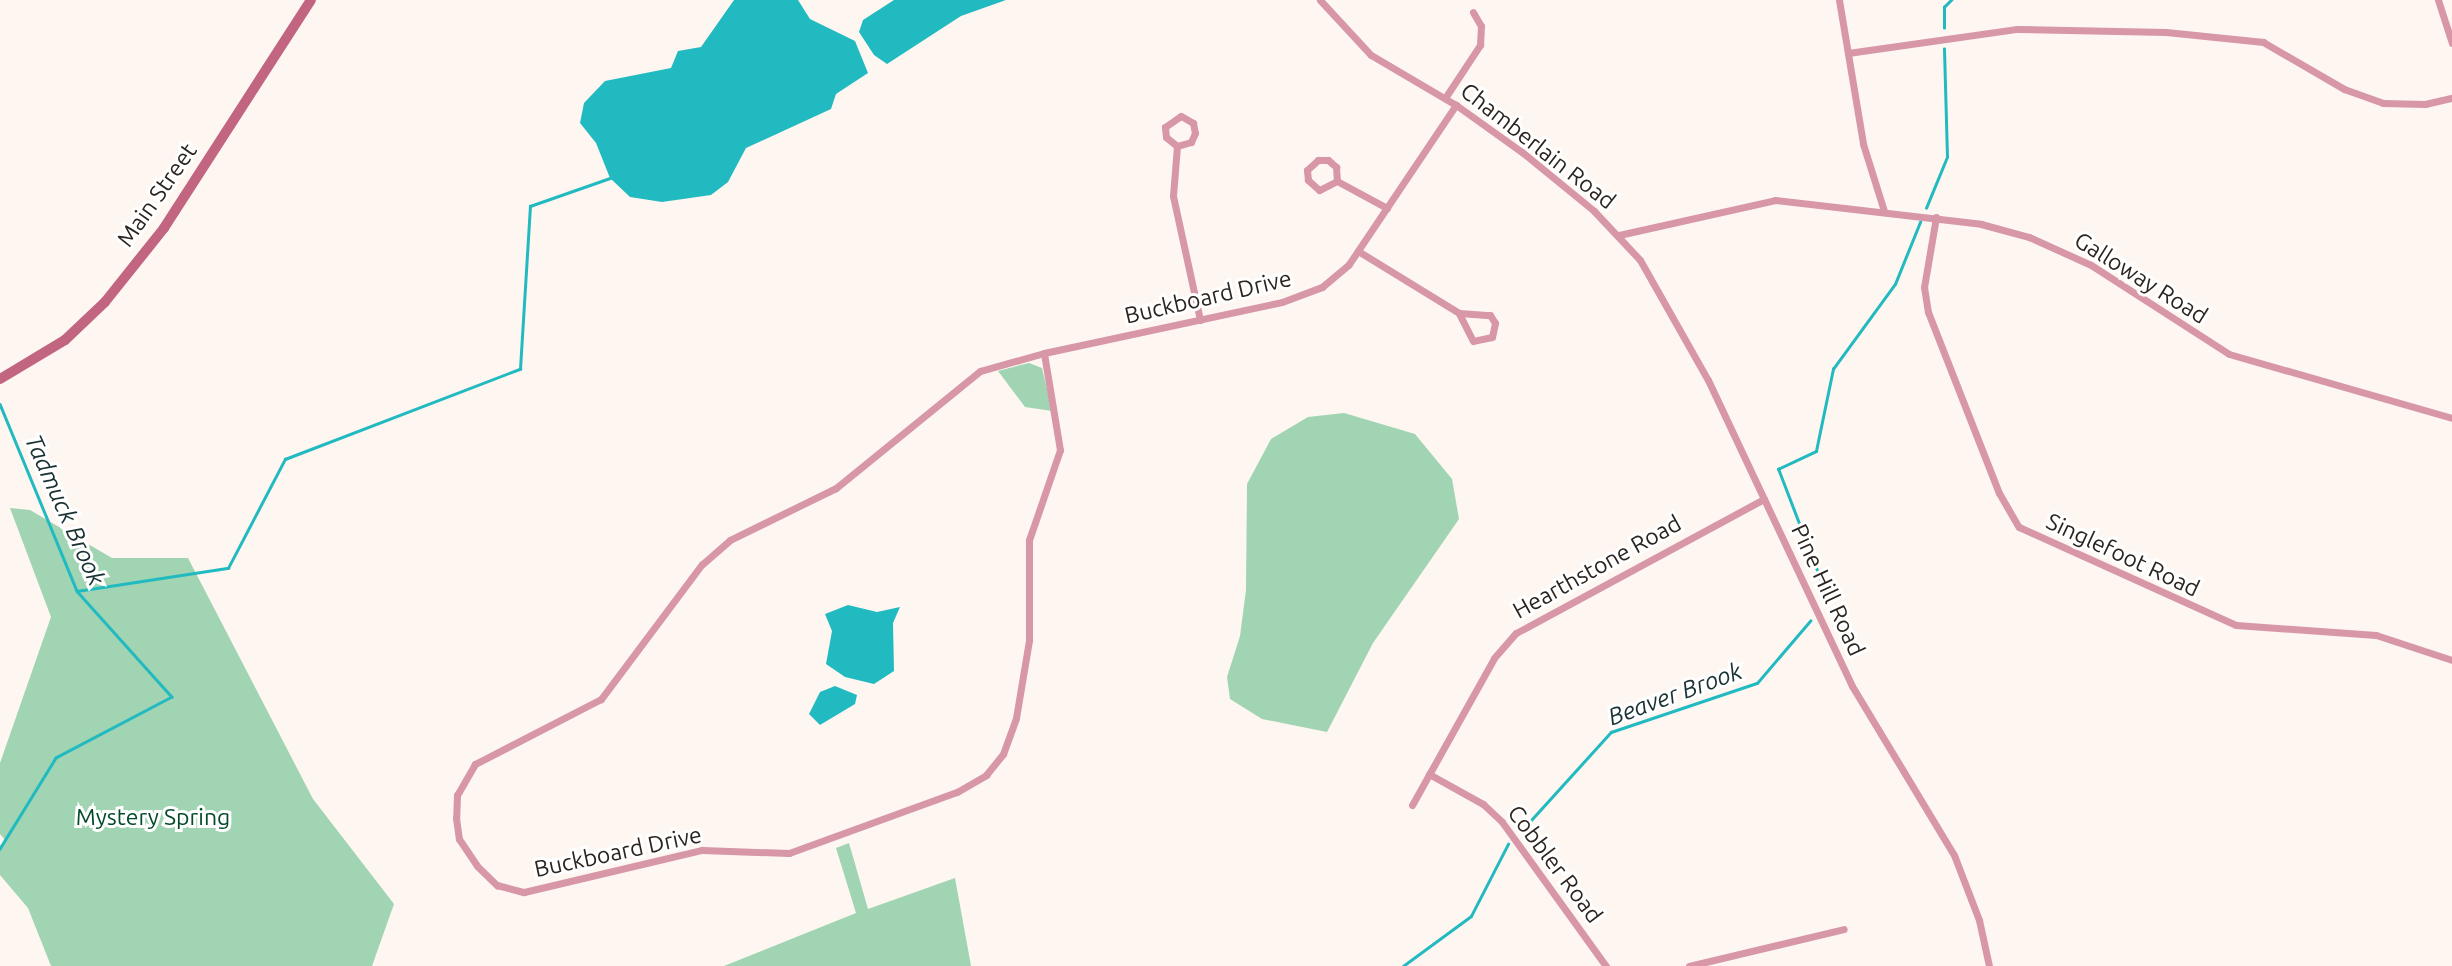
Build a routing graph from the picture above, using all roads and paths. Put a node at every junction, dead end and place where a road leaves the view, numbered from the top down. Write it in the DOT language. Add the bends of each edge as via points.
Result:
graph roads {
  1 [pos="311,0"];
  2 [pos="1320,0"];
  3 [pos="1839,0"];
  4 [pos="2438,0"];
  5 [pos="1473,12"];
  6 [pos="2452,43"];
  7 [pos="1848,53"];
  8 [pos="1445,97"];
  9 [pos="2452,98"];
  10 [pos="1456,105"];
  11 [pos="1177,146"];
  12 [pos="1337,181"];
  13 [pos="1802,200"];
  14 [pos="1387,208"];
  15 [pos="1884,211"];
  16 [pos="1936,218"];
  17 [pos="1619,235"];
  18 [pos="1358,251"];
  19 [pos="1459,313"];
  20 [pos="1200,320"];
  21 [pos="1044,353"];
  22 [pos="0,379"];
  23 [pos="2452,418"];
  24 [pos="1763,499"];
  25 [pos="2452,660"];
  26 [pos="1429,774"];
  27 [pos="1412,805"];
  28 [pos="1844,929"];
  29 [pos="1606,966"];
  30 [pos="1689,966"];
  31 [pos="1989,966"];
  1 -- 22 [label="main road, Main Street" via="164,228 105,302 65,340"];
  2 -- 8 [label="street, Chamberlain Road" via="1371,55"];
  3 -- 7 [label="street"];
  4 -- 6 [label="street"];
  5 -- 8 [label="street" via="1481,26 1480,45"];
  7 -- 9 [label="street" via="2017,29 2166,32 2263,43 2344,89 2383,103 2425,104"];
  7 -- 15 [label="street" via="1863,144"];
  8 -- 10 [label="street, Chamberlain Road"];
  10 -- 14 [label="street, Buckboard Drive"];
  10 -- 17 [label="street, Chamberlain Road"];
  11 -- 11 [label="street" via="1191,142 1195,133 1193,123 1181,116 1165,127 1166,137"];
  11 -- 20 [label="street" via="1173,196"];
  12 -- 12 [label="street" via="1336,167 1328,160 1318,160 1307,170 1310,185 1319,190"];
  12 -- 14 [label="street"];
  13 -- 15 [label="street, Galloway Road"];
  13 -- 17 [label="street, Chamberlain Road" via="1739,205"];
  14 -- 18 [label="street, Buckboard Drive"];
  15 -- 16 [label="street, Galloway Road"];
  16 -- 23 [label="street, Galloway Road" via="1981,224 2057,248 2229,354"];
  16 -- 25 [label="street, Singlefoot Road" via="1924,288 1928,312 1994,482 2019,527 2236,625 2376,635"];
  17 -- 24 [label="street, Pine Hill Road" via="1689,345"];
  18 -- 19 [label="street"];
  18 -- 20 [label="street, Buckboard Drive" via="1339,274 1307,295"];
  19 -- 19 [label="street" via="1490,315 1495,323 1492,337 1473,341"];
  20 -- 21 [label="street, Buckboard Drive"];
  21 -- 21 [label="street, Buckboard Drive" via="1060,450 1030,540 1029,640 1016,718 1009,742 986,775 957,792 789,853 702,850 524,892 497,885 477,866 459,839 456,818 457,795 475,764 601,699 702,564 730,540 836,488 980,372"];
  24 -- 26 [label="street, Hearthstone Road" via="1516,634 1494,658"];
  24 -- 31 [label="street, Pine Hill Road" via="1857,695 1954,855 1977,911"];
  26 -- 27 [label="street, Hearthstone Road"];
  26 -- 29 [label="street, Cobbler Road" via="1483,804 1503,822"];
  28 -- 30 [label="street"];
}
